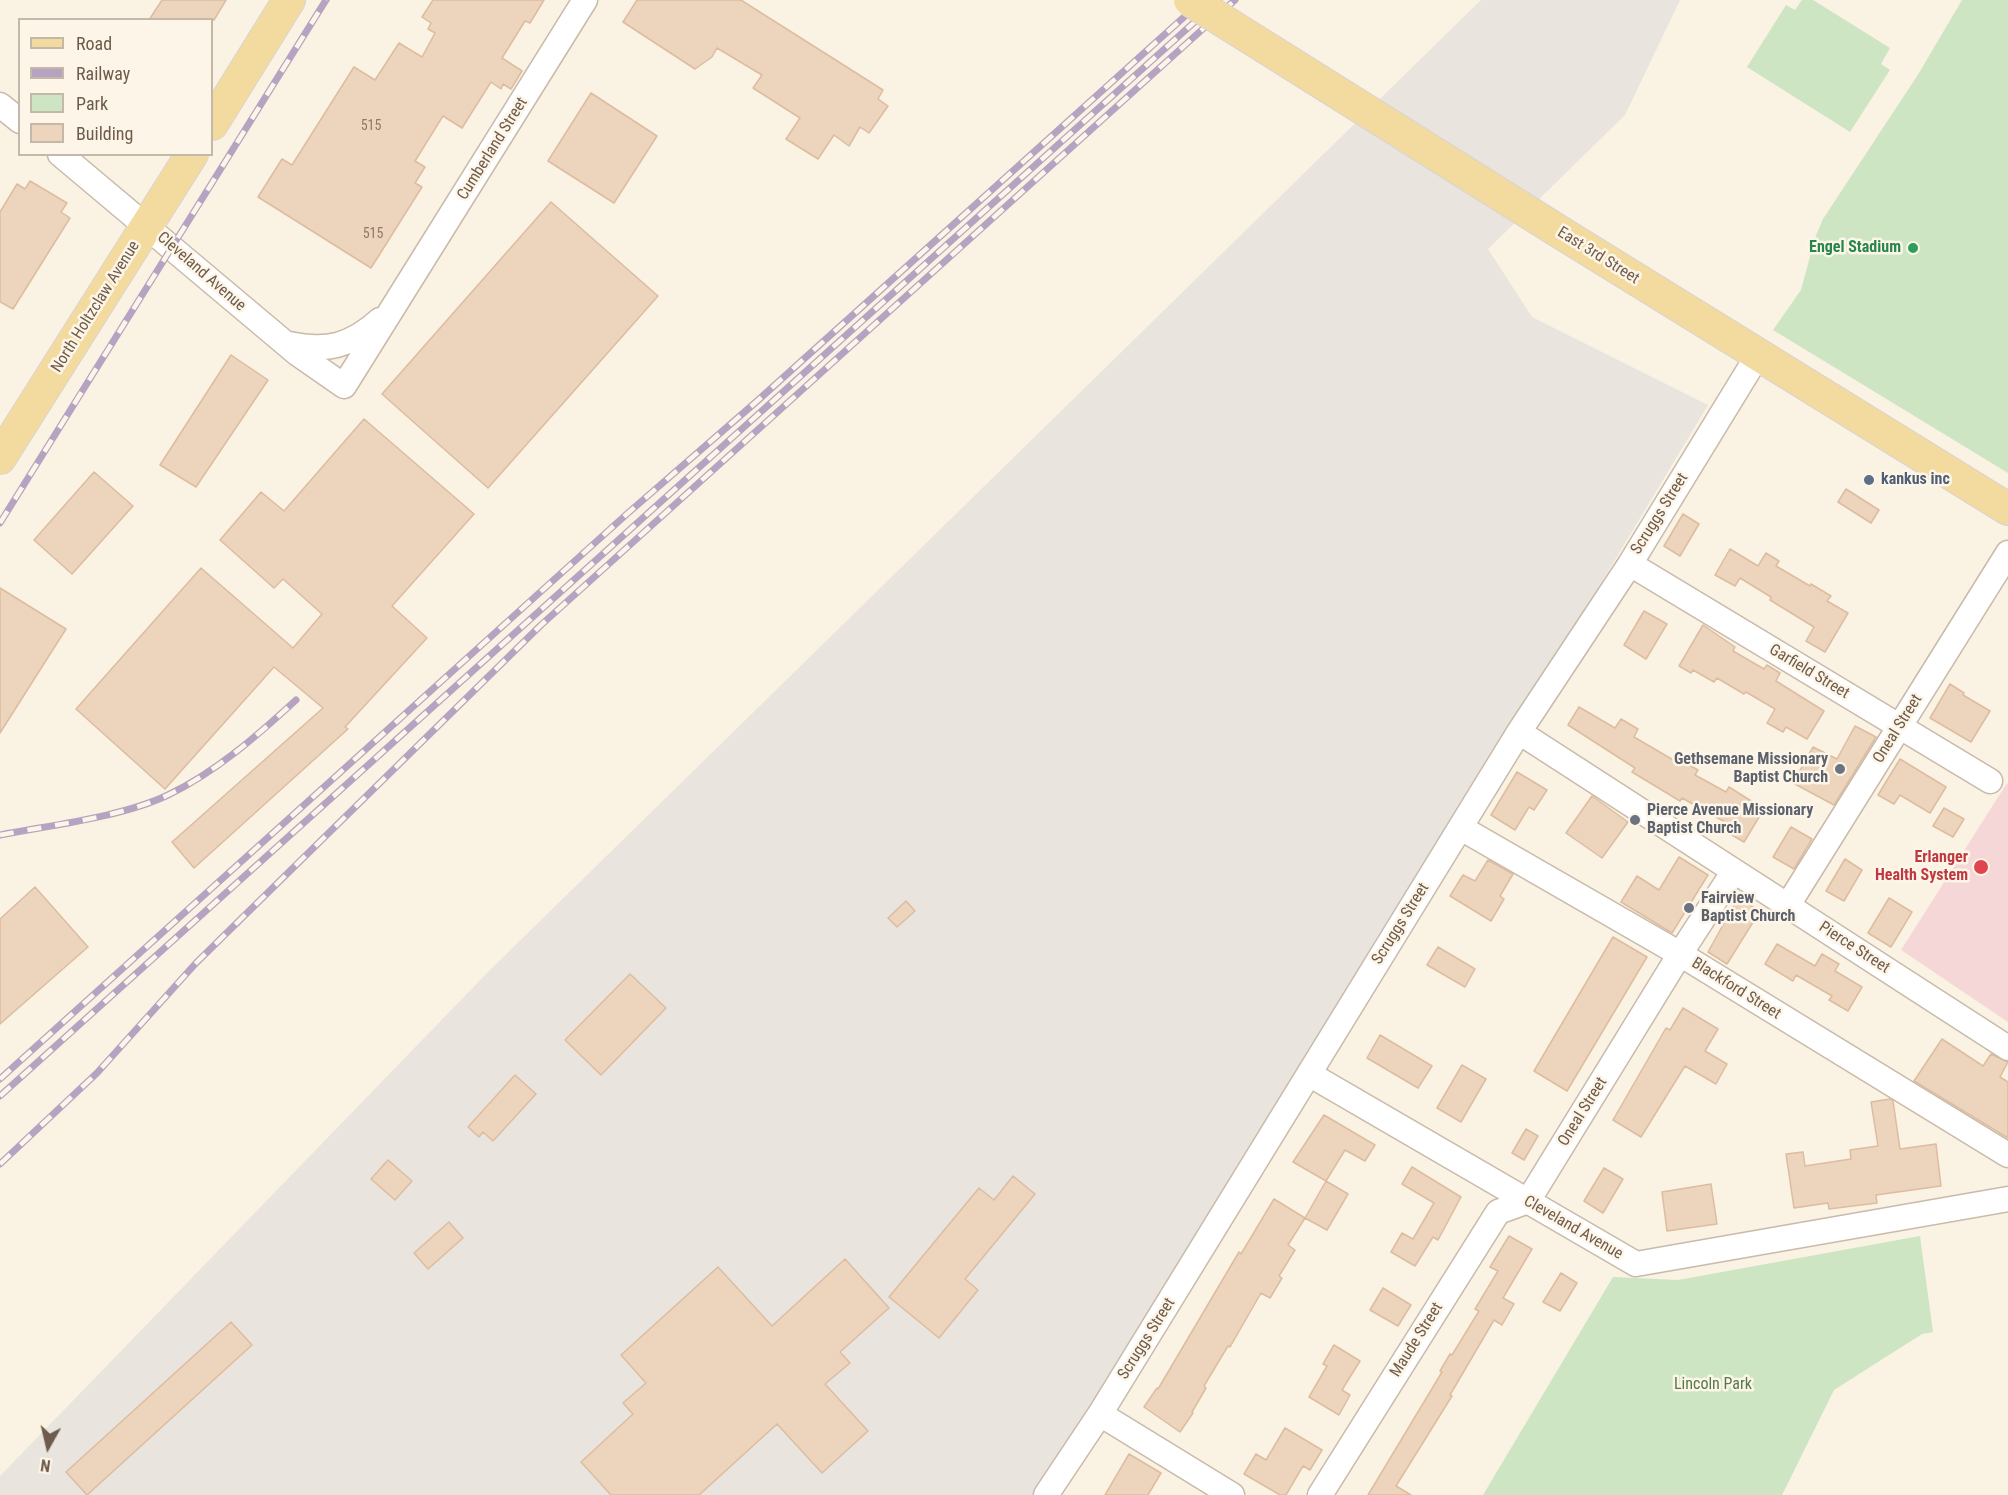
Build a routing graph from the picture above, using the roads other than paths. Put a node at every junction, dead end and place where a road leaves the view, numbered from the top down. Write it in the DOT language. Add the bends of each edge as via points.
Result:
graph roads {
  1 [pos="289,0"];
  2 [pos="585,0"];
  3 [pos="1190,0"];
  4 [pos="0,105"];
  5 [pos="18,119"];
  6 [pos="213,122"];
  7 [pos="62,156"];
  8 [pos="191,156"];
  9 [pos="148,226"];
  10 [pos="400,297"];
  11 [pos="285,343"];
  12 [pos="1758,355"];
  13 [pos="344,386"];
  14 [pos="0,458"];
  15 [pos="2008,509"];
  16 [pos="2008,553"];
  17 [pos="1629,564"];
  18 [pos="1899,727"];
  19 [pos="1519,732"];
  20 [pos="1990,781"];
  21 [pos="1461,828"];
  22 [pos="1734,872"];
  23 [pos="1788,905"];
  24 [pos="1680,954"];
  25 [pos="2008,1048"];
  26 [pos="1309,1074"];
  27 [pos="2008,1155"];
  28 [pos="2008,1199"];
  29 [pos="1528,1201"];
  30 [pos="1100,1414"];
  31 [pos="1046,1495"];
  32 [pos="1232,1495"];
  33 [pos="1320,1495"];
  1 -- 6 [label="main road"];
  2 -- 10 [label="street, Cumberland Street"];
  3 -- 12 [label="main road, East 3rd Street, bridge"];
  4 -- 5 [label="street"];
  7 -- 9 [label="street, Cleveland Avenue"];
  8 -- 9 [label="main road, North Holtzclaw Avenue"];
  9 -- 11 [label="street, Cleveland Avenue"];
  9 -- 14 [label="main road, North Holtzclaw Avenue"];
  10 -- 11 [label="street, Cumberland Street" via="364,334 345,343 320,349"];
  10 -- 13 [label="street, Cumberland Street"];
  11 -- 13 [label="street, Cleveland Avenue"];
  12 -- 15 [label="main road, East 3rd Street"];
  12 -- 17 [label="street, Scruggs Street"];
  16 -- 18 [label="street, Oneal Street"];
  17 -- 18 [label="street, Garfield Street"];
  17 -- 19 [label="street, Scruggs Street"];
  18 -- 20 [label="street, Garfield Street"];
  18 -- 23 [label="street, Oneal Street"];
  19 -- 21 [label="street, Scruggs Street"];
  19 -- 22 [label="street, Pierce Street"];
  21 -- 24 [label="street, Blackford Street"];
  21 -- 26 [label="street, Scruggs Street"];
  22 -- 23 [label="street, Pierce Street"];
  22 -- 24 [label="street, Oneal Street"];
  23 -- 25 [label="street, Pierce Street"];
  24 -- 27 [label="street, Blackford Street"];
  24 -- 29 [label="street, Oneal Street"];
  26 -- 29 [label="street, Cleveland Avenue"];
  26 -- 30 [label="street, Scruggs Street"];
  28 -- 29 [label="street, Cleveland Avenue" via="1636,1264"];
  29 -- 33 [label="street, Maude Street" via="1498,1212"];
  30 -- 31 [label="street, Scruggs Street"];
  30 -- 32 [label="street"];
}
